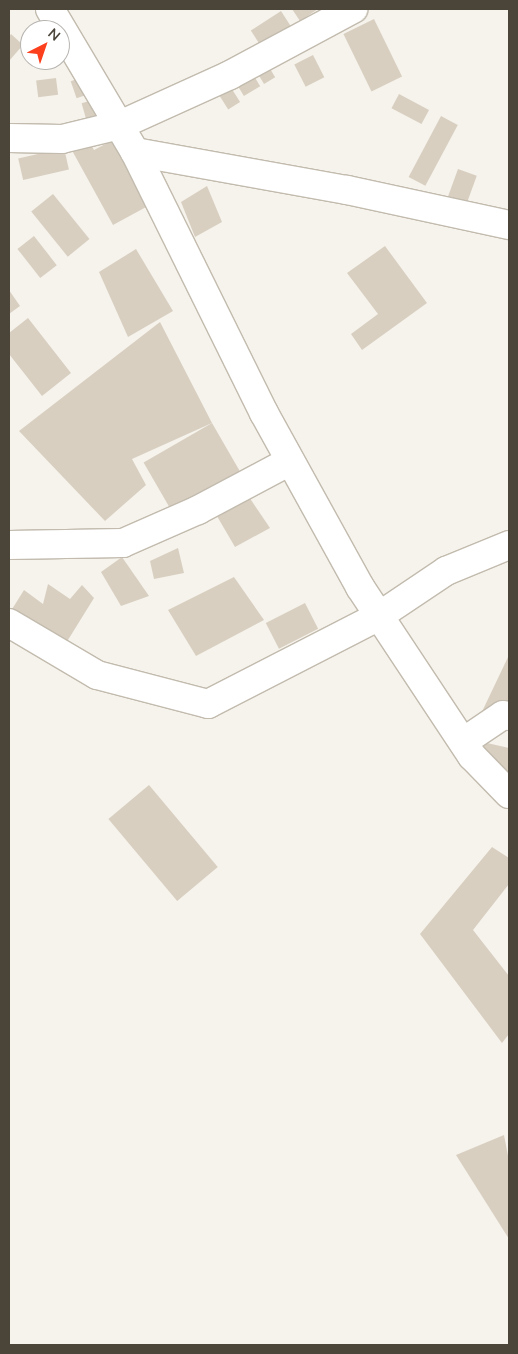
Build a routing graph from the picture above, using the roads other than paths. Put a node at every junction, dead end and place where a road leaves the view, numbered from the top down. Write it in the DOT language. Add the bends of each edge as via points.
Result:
graph roads {
  1 [pos="50,9"];
  2 [pos="353,9"];
  3 [pos="120,125"];
  4 [pos="10,140"];
  5 [pos="135,152"];
  6 [pos="509,225"];
  7 [pos="290,461"];
  8 [pos="9,544"];
  9 [pos="509,545"];
  10 [pos="379,616"];
  11 [pos="9,623"];
  12 [pos="509,716"];
  13 [pos="463,742"];
  14 [pos="509,794"];
  1 -- 3 [label="street"];
  2 -- 3 [label="street" via="230,75"];
  3 -- 4 [label="street" via="62,138"];
  3 -- 5 [label="street"];
  5 -- 6 [label="street" via="347,190"];
  5 -- 7 [label="street"];
  7 -- 8 [label="street" via="198,510 123,543"];
  7 -- 10 [label="street"];
  9 -- 10 [label="street" via="446,572"];
  10 -- 11 [label="street" via="208,704 97,675"];
  10 -- 13 [label="street"];
  12 -- 13 [label="street" via="503,715"];
  13 -- 14 [label="street"];
}
